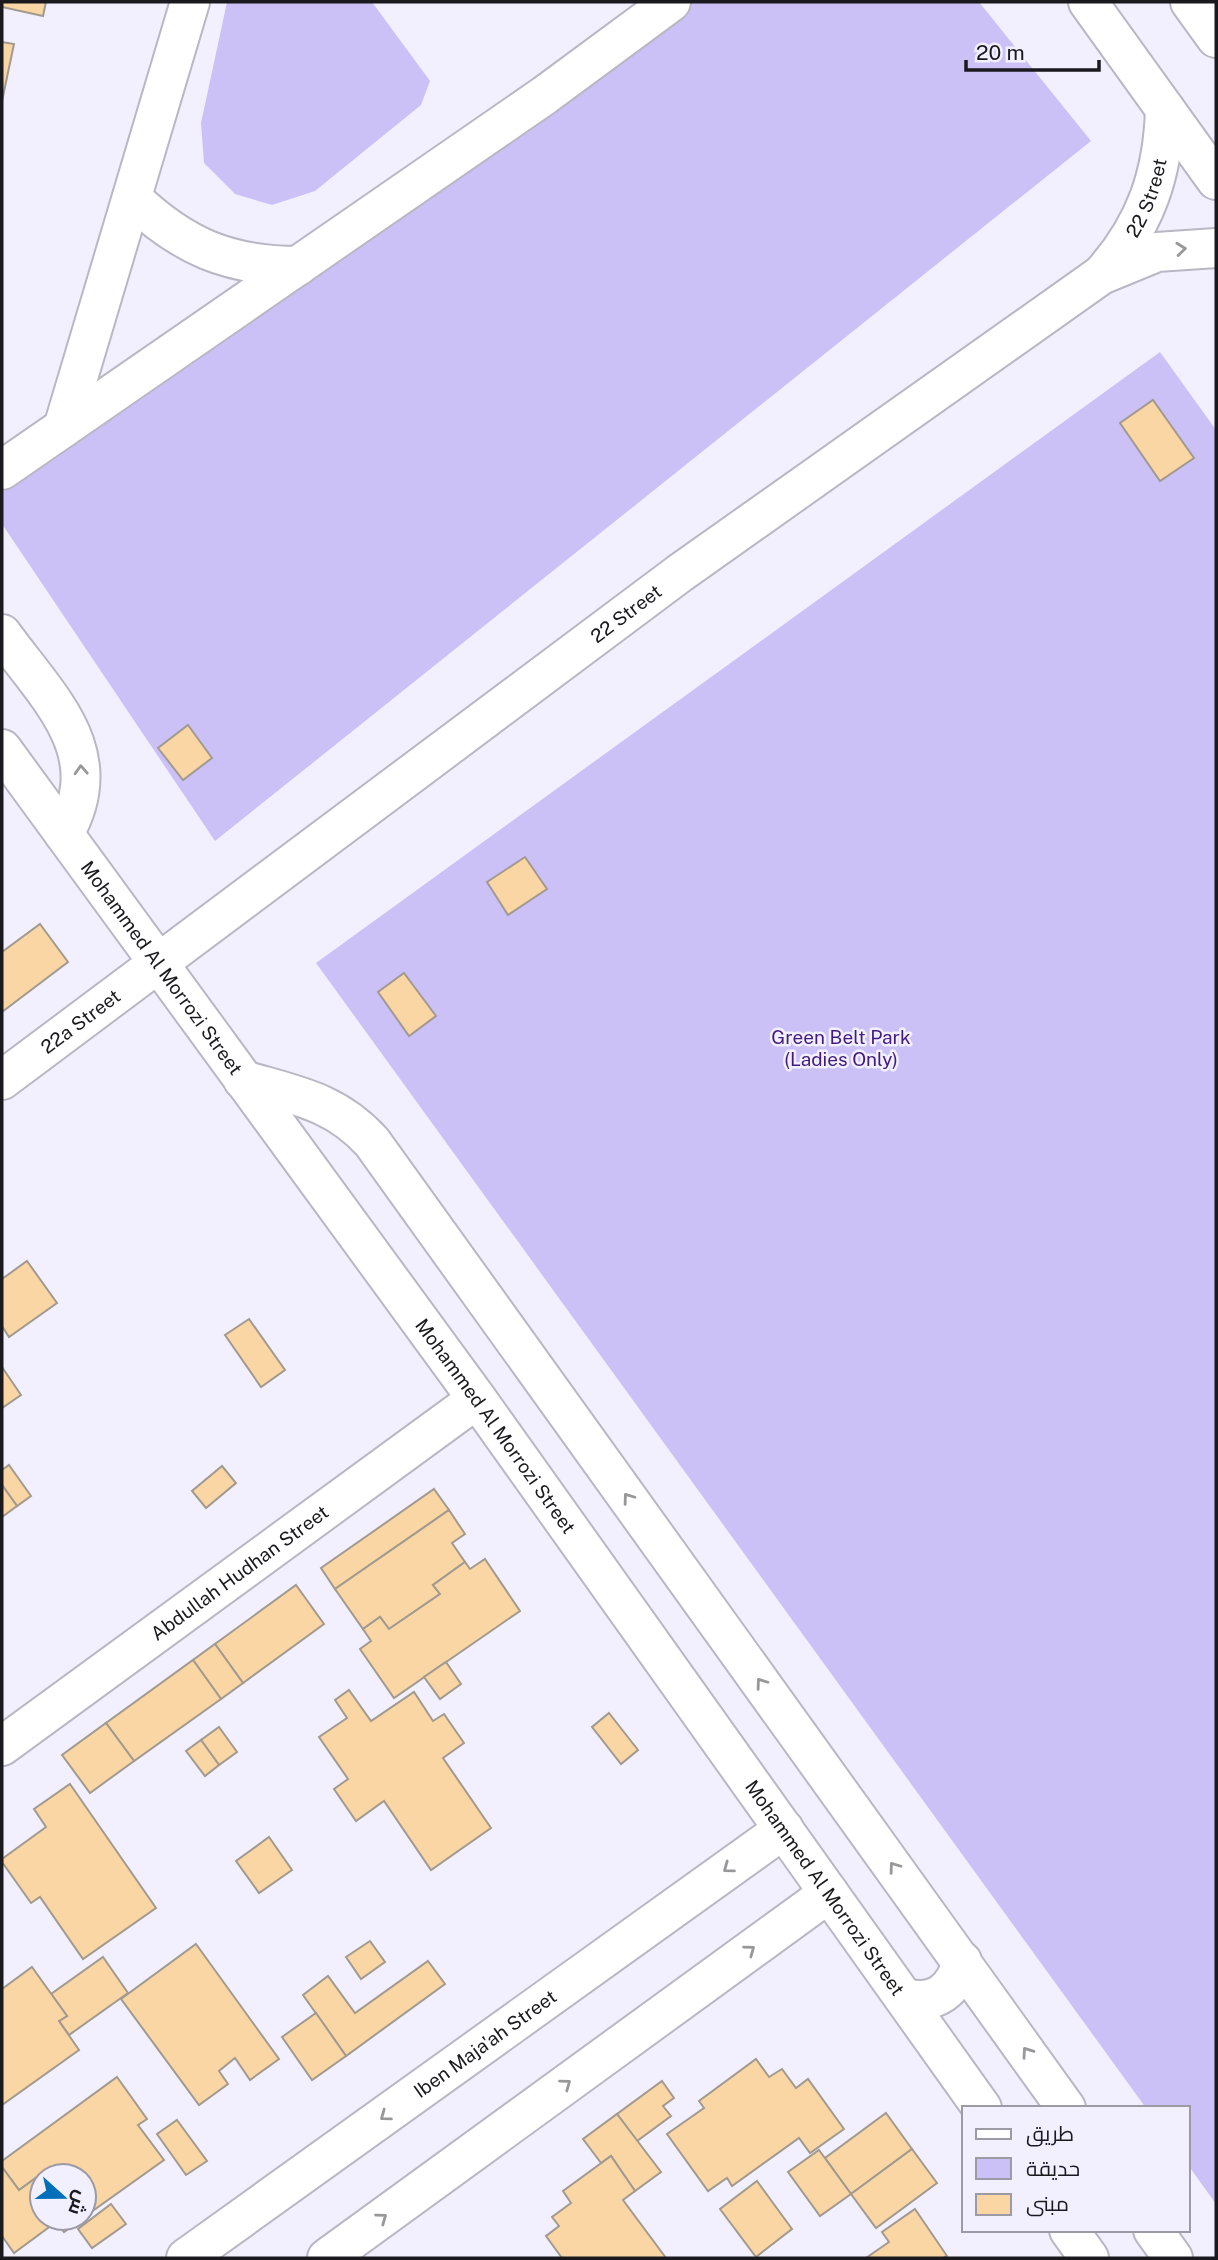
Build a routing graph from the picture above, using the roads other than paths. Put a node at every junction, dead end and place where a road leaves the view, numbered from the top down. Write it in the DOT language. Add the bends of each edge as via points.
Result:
graph roads {
  1 [pos="190,2"];
  2 [pos="671,2"];
  3 [pos="1088,2"];
  4 [pos="1190,2"];
  5 [pos="1216,38"];
  6 [pos="1165,109"];
  7 [pos="1216,180"];
  8 [pos="132,198"];
  9 [pos="1216,247"];
  10 [pos="298,266"];
  11 [pos="1101,275"];
  12 [pos="63,428"];
  13 [pos="2,470"];
  14 [pos="2,634"];
  15 [pos="2,749"];
  16 [pos="64,834"];
  17 [pos="159,965"];
  18 [pos="2,1080"];
  19 [pos="243,1080"];
  20 [pos="477,1399"];
  21 [pos="2,1746"];
  22 [pos="784,1829"];
  23 [pos="829,1893"];
  24 [pos="961,1961"];
  25 [pos="905,1998"];
  26 [pos="981,2106"];
  27 [pos="1065,2106"];
  28 [pos="1070,2232"];
  29 [pos="1154,2232"];
  30 [pos="186,2258"];
  31 [pos="327,2258"];
  32 [pos="1089,2258"];
  33 [pos="1173,2258"];
  1 -- 8 [label="street"];
  2 -- 10 [label="street" via="545,96"];
  3 -- 6 [label="street"];
  4 -- 5 [label="street"];
  6 -- 7 [label="street"];
  6 -- 11 [label="street, 22 Street" via="1160,170 1151,199 1138,227"];
  8 -- 10 [label="street" via="179,237 207,251 247,263"];
  8 -- 12 [label="street"];
  11 -- 9 [label="street, 22 Street, one-way" via="1157,252"];
  10 -- 12 [label="street"];
  11 -- 17 [label="street, 22 Street" via="680,573"];
  12 -- 13 [label="street"];
  16 -- 14 [label="street, one-way" via="82,790 79,751 66,723"];
  15 -- 16 [label="street, Mohammed Al Morrozi Street"];
  16 -- 17 [label="street, Mohammed Al Morrozi Street"];
  17 -- 18 [label="street, 22a Street"];
  17 -- 19 [label="street, Mohammed Al Morrozi Street"];
  19 -- 20 [label="street, Mohammed Al Morrozi Street"];
  24 -- 19 [label="street, one-way" via="372,1142 356,1125 317,1101"];
  20 -- 21 [label="street, Abdullah Hudhan Street"];
  20 -- 22 [label="street, Mohammed Al Morrozi Street"];
  22 -- 23 [label="street, Mohammed Al Morrozi Street"];
  22 -- 30 [label="street, Iben Maja'ah Street, one-way"];
  23 -- 25 [label="street, Mohammed Al Morrozi Street"];
  31 -- 23 [label="street, one-way"];
  24 -- 25 [label="street" via="953,1986 943,1995 917,2001"];
  27 -- 24 [label="street, one-way"];
  25 -- 26 [label="street, Mohammed Al Morrozi Street"];
  28 -- 32 [label="street"];
  29 -- 33 [label="street"];
}
